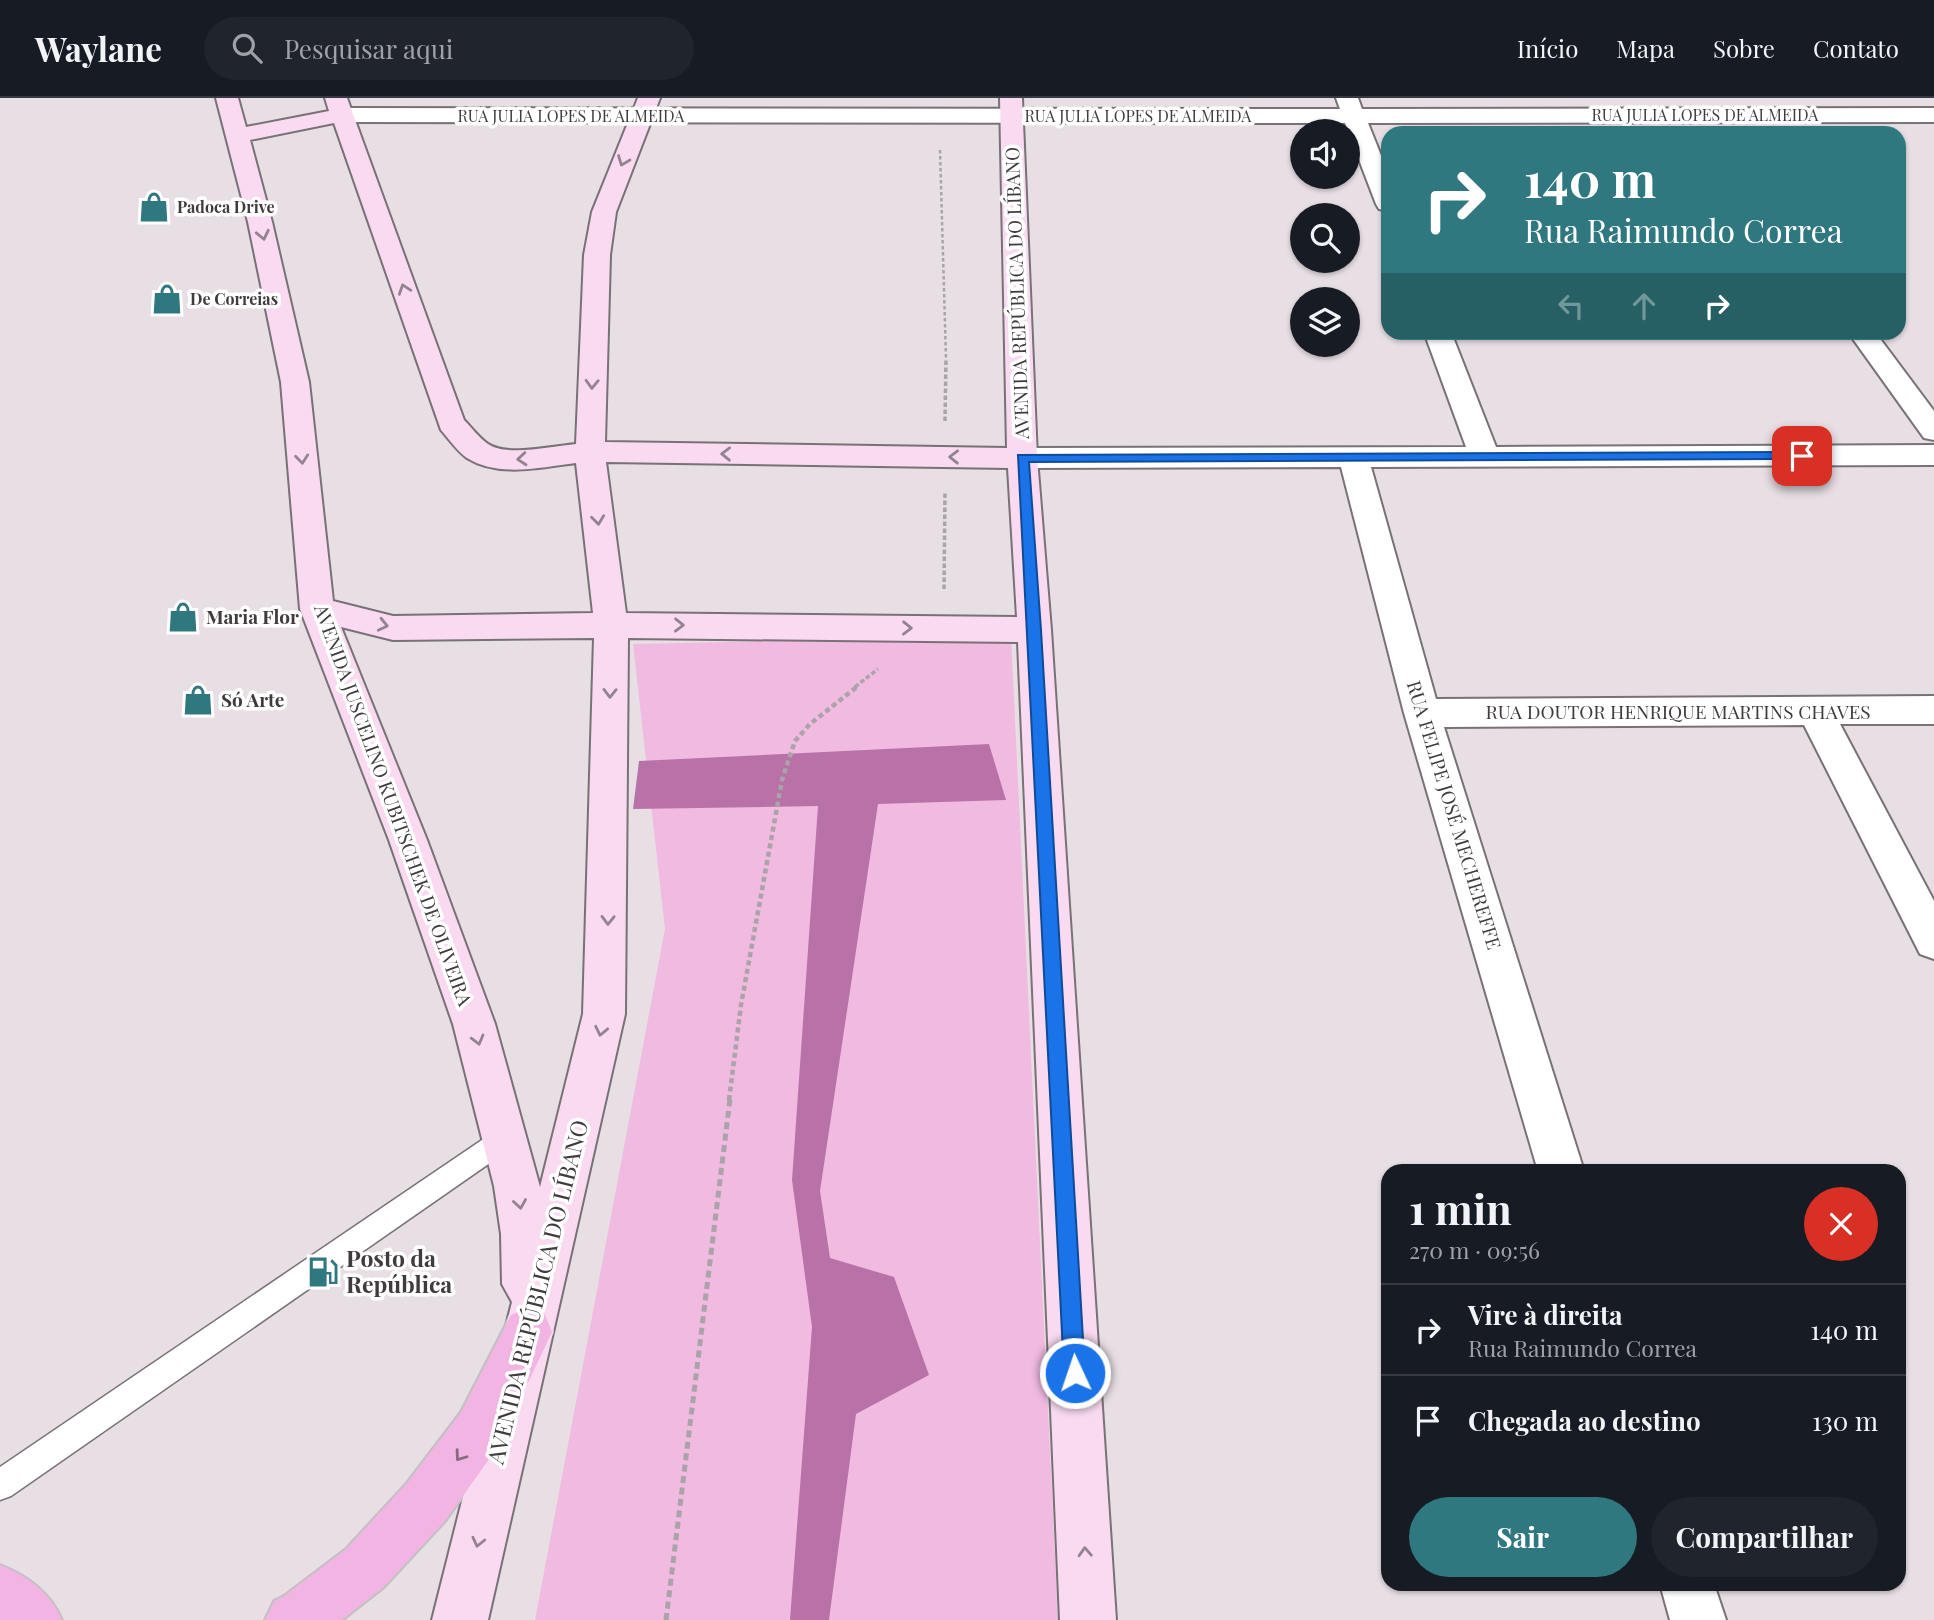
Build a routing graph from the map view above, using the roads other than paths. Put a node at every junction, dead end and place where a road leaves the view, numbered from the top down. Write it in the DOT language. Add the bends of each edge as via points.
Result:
graph roads {
  1 [pos="228,98"];
  2 [pos="339,106"];
  3 [pos="1012,107"];
  4 [pos="1350,107"];
  5 [pos="645,108"];
  6 [pos="1702,115"];
  7 [pos="1934,115"];
  8 [pos="236,136"];
  9 [pos="1381,186"];
  10 [pos="1440,340"];
  11 [pos="1867,340"];
  12 [pos="1934,432"];
  13 [pos="590,452"];
  14 [pos="1934,455"];
  15 [pos="1353,457"];
  16 [pos="1485,457"];
  17 [pos="1022,458"];
  18 [pos="317,609"];
  19 [pos="611,625"];
  20 [pos="1034,630"];
  21 [pos="1934,710"];
  22 [pos="1815,711"];
  23 [pos="1422,713"];
  24 [pos="1934,941"];
  25 [pos="504,1138"];
  26 [pos="1559,1164"];
  27 [pos="528,1332"];
  28 [pos="0,1485"];
  29 [pos="1689,1591"];
  30 [pos="0,1592"];
  31 [pos="34,1620"];
  32 [pos="293,1620"];
  33 [pos="460,1620"];
  34 [pos="1088,1620"];
  35 [pos="1698,1620"];
  1 -- 8 [label="main road, AVENIDA JUSCELINO KUBITSCHEK DE OLIVEIRA"];
  2 -- 5 [label="street, RUA JULIA LOPES DE ALMEIDA"];
  2 -- 8 [label="main road"];
  13 -- 2 [label="main road, one-way" via="492,458 451,424"];
  3 -- 4 [label="street, RUA JULIA LOPES DE ALMEIDA"];
  3 -- 5 [label="street, RUA JULIA LOPES DE ALMEIDA" via="939,117"];
  3 -- 17 [label="main road, AVENIDA REPÚBLICA DO LÍBANO"];
  4 -- 6 [label="street, RUA JULIA LOPES DE ALMEIDA"];
  4 -- 9 [label="street"];
  5 -- 13 [label="main road, one-way" via="604,212 597,255"];
  6 -- 7 [label="street, RUA JULIA LOPES DE ALMEIDA"];
  8 -- 18 [label="main road, AVENIDA JUSCELINO KUBITSCHEK DE OLIVEIRA, one-way" via="295,382"];
  10 -- 16 [label="street"];
  11 -- 12 [label="street"];
  17 -- 13 [label="main road, one-way"];
  13 -- 19 [label="main road, AVENIDA REPÚBLICA DO LÍBANO, one-way"];
  14 -- 16 [label="street"];
  15 -- 16 [label="street"];
  15 -- 17 [label="street"];
  15 -- 23 [label="street, RUA FELIPE JOSÉ MECHEREFFE"];
  17 -- 20 [label="main road, AVENIDA REPÚBLICA DO LÍBANO"];
  18 -- 19 [label="main road, one-way" via="393,628"];
  18 -- 25 [label="main road, AVENIDA JUSCELINO KUBITSCHEK DE OLIVEIRA, one-way" via="461,987"];
  19 -- 20 [label="main road, one-way"];
  19 -- 27 [label="main road, AVENIDA REPÚBLICA DO LÍBANO, one-way" via="604,1014"];
  34 -- 20 [label="main road, AVENIDA REPÚBLICA DO LÍBANO, one-way"];
  21 -- 22 [label="street, RUA DOUTOR HENRIQUE MARTINS CHAVES"];
  22 -- 23 [label="street, RUA DOUTOR HENRIQUE MARTINS CHAVES"];
  22 -- 24 [label="street"];
  23 -- 26 [label="street, RUA FELIPE JOSÉ MECHEREFFE"];
  25 -- 27 [label="main road, AVENIDA JUSCELINO KUBITSCHEK DE OLIVEIRA, one-way" via="524,1234"];
  25 -- 28 [label="lane"];
  27 -- 32 [label="main road, one-way" via="479,1430 426,1502 365,1568"];
  27 -- 33 [label="main road, AVENIDA REPÚBLICA DO LÍBANO, one-way"];
  29 -- 35 [label="street"];
  30 -- 31 [label="main road"];
}
